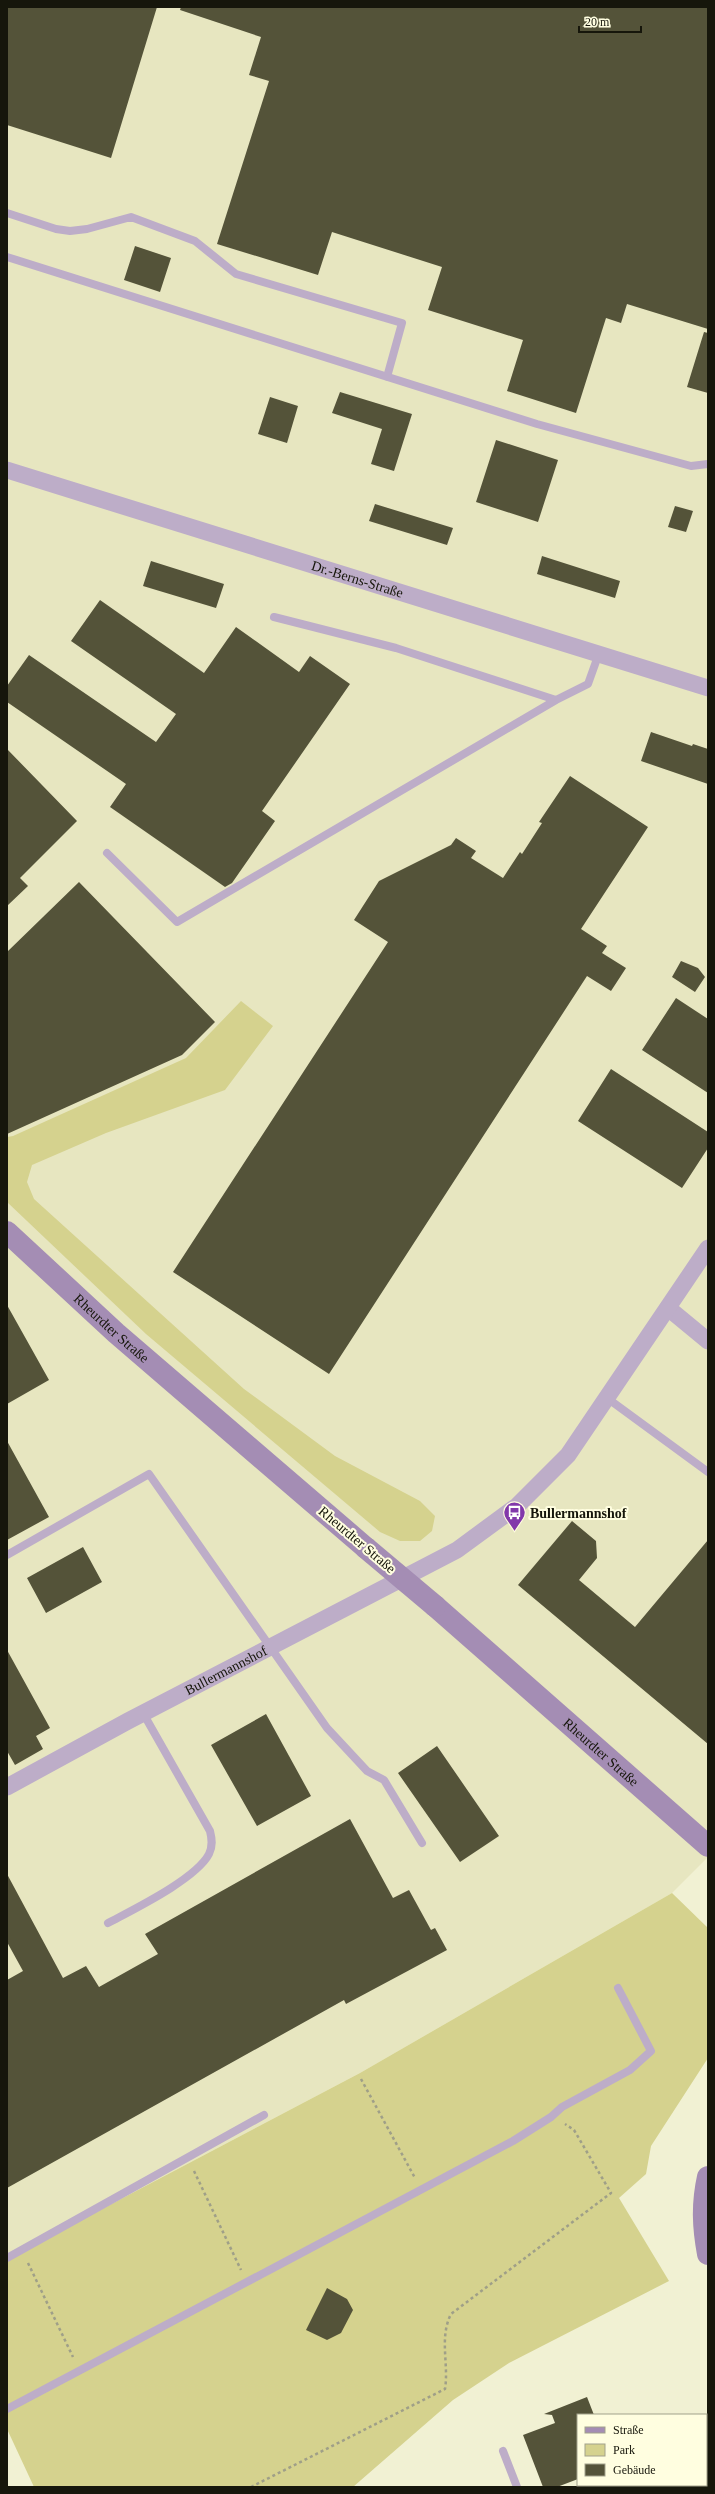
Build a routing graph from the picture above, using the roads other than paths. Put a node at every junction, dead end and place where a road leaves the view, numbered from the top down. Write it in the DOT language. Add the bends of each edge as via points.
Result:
graph roads {
  1 [pos="7,214"];
  2 [pos="7,257"];
  3 [pos="387,377"];
  4 [pos="708,464"];
  5 [pos="7,470"];
  6 [pos="274,617"];
  7 [pos="598,656"];
  8 [pos="708,688"];
  9 [pos="556,700"];
  10 [pos="107,853"];
  11 [pos="7,1232"];
  12 [pos="708,1248"];
  13 [pos="668,1308"];
  14 [pos="708,1341"];
  15 [pos="607,1398"];
  16 [pos="708,1472"];
  17 [pos="7,1555"];
  18 [pos="272,1646"];
  19 [pos="143,1713"];
  20 [pos="7,1787"];
  21 [pos="422,1843"];
  22 [pos="708,1846"];
  23 [pos="108,1923"];
  24 [pos="618,1988"];
  25 [pos="264,2115"];
  26 [pos="708,2177"];
  27 [pos="708,2254"];
  28 [pos="7,2258"];
  29 [pos="7,2409"];
  30 [pos="503,2451"];
  31 [pos="517,2487"];
  1 -- 3 [label="lane" via="70,231 131,217 195,241 236,274 402,323"];
  2 -- 3 [label="lane"];
  3 -- 4 [label="lane" via="537,424 661,458 691,466"];
  5 -- 7 [label="street, Dr.-Berns-Straße"];
  6 -- 9 [label="lane" via="396,648"];
  7 -- 8 [label="street, Dr.-Berns-Straße"];
  7 -- 9 [label="lane" via="588,684"];
  9 -- 10 [label="lane" via="177,922"];
  11 -- 22 [label="main road, Rheurdter Straße, bridge" via="116,1333 435,1606"];
  12 -- 13 [label="street, Bullermannshof"];
  13 -- 14 [label="street"];
  13 -- 15 [label="street, Bullermannshof"];
  15 -- 16 [label="lane"];
  15 -- 18 [label="street, Bullermannshof" via="568,1455 511,1510 457,1550"];
  17 -- 18 [label="lane" via="149,1474"];
  18 -- 19 [label="street, Bullermannshof"];
  18 -- 21 [label="lane" via="327,1728 367,1771 384,1780"];
  19 -- 20 [label="street, Bullermannshof"];
  19 -- 23 [label="lane" via="210,1831 212,1842 209,1854 198,1869"];
  24 -- 29 [label="lane" via="651,2051 630,2070 562,2107 513,2141"];
  25 -- 28 [label="lane"];
  26 -- 27 [label="main road" via="704,2196 703,2228"];
  30 -- 31 [label="lane"];
}
